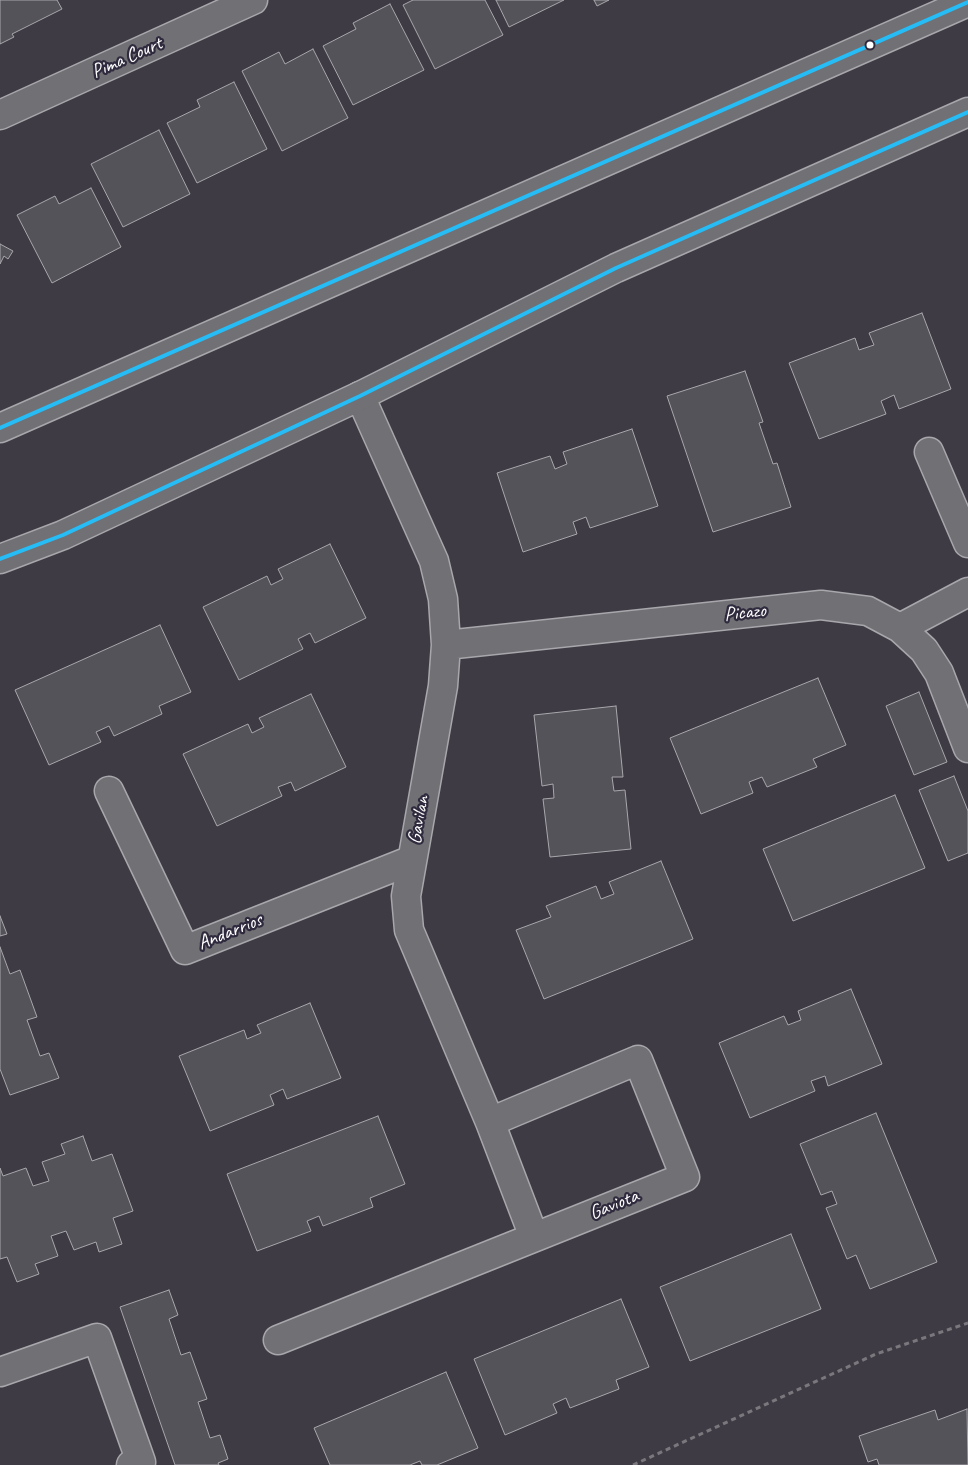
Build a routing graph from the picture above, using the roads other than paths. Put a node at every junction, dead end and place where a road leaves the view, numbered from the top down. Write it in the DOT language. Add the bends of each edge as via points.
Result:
graph roads {
  1 [pos="253,0"];
  2 [pos="968,2"];
  3 [pos="968,112"];
  4 [pos="0,115"];
  5 [pos="360,396"];
  6 [pos="0,428"];
  7 [pos="929,452"];
  8 [pos="968,543"];
  9 [pos="0,559"];
  10 [pos="968,592"];
  11 [pos="900,628"];
  12 [pos="446,645"];
  13 [pos="968,748"];
  14 [pos="109,791"];
  15 [pos="412,860"];
  16 [pos="490,1122"];
  17 [pos="534,1236"];
  18 [pos="278,1340"];
  19 [pos="0,1372"];
  20 [pos="131,1465"];
  1 -- 4 [label="street, Pima Court"];
  2 -- 6 [label="street"];
  3 -- 5 [label="street" via="616,268"];
  5 -- 9 [label="street" via="62,535"];
  5 -- 12 [label="street, Gavilan" via="434,561 443,599"];
  7 -- 8 [label="street"];
  10 -- 11 [label="street"];
  11 -- 12 [label="street, Picazo" via="868,610 821,605"];
  11 -- 13 [label="street, Picazo" via="924,650 938,673"];
  12 -- 15 [label="street, Gavilan" via="443,686"];
  14 -- 15 [label="street, Andarrios" via="185,950"];
  15 -- 16 [label="street, Gavilan" via="406,896 409,930"];
  16 -- 17 [label="street, Gavilan"];
  16 -- 17 [label="street, Gaviota" via="638,1060 685,1177"];
  17 -- 18 [label="street, Gaviota"];
  19 -- 20 [label="street" via="97,1338 140,1462"];
}
